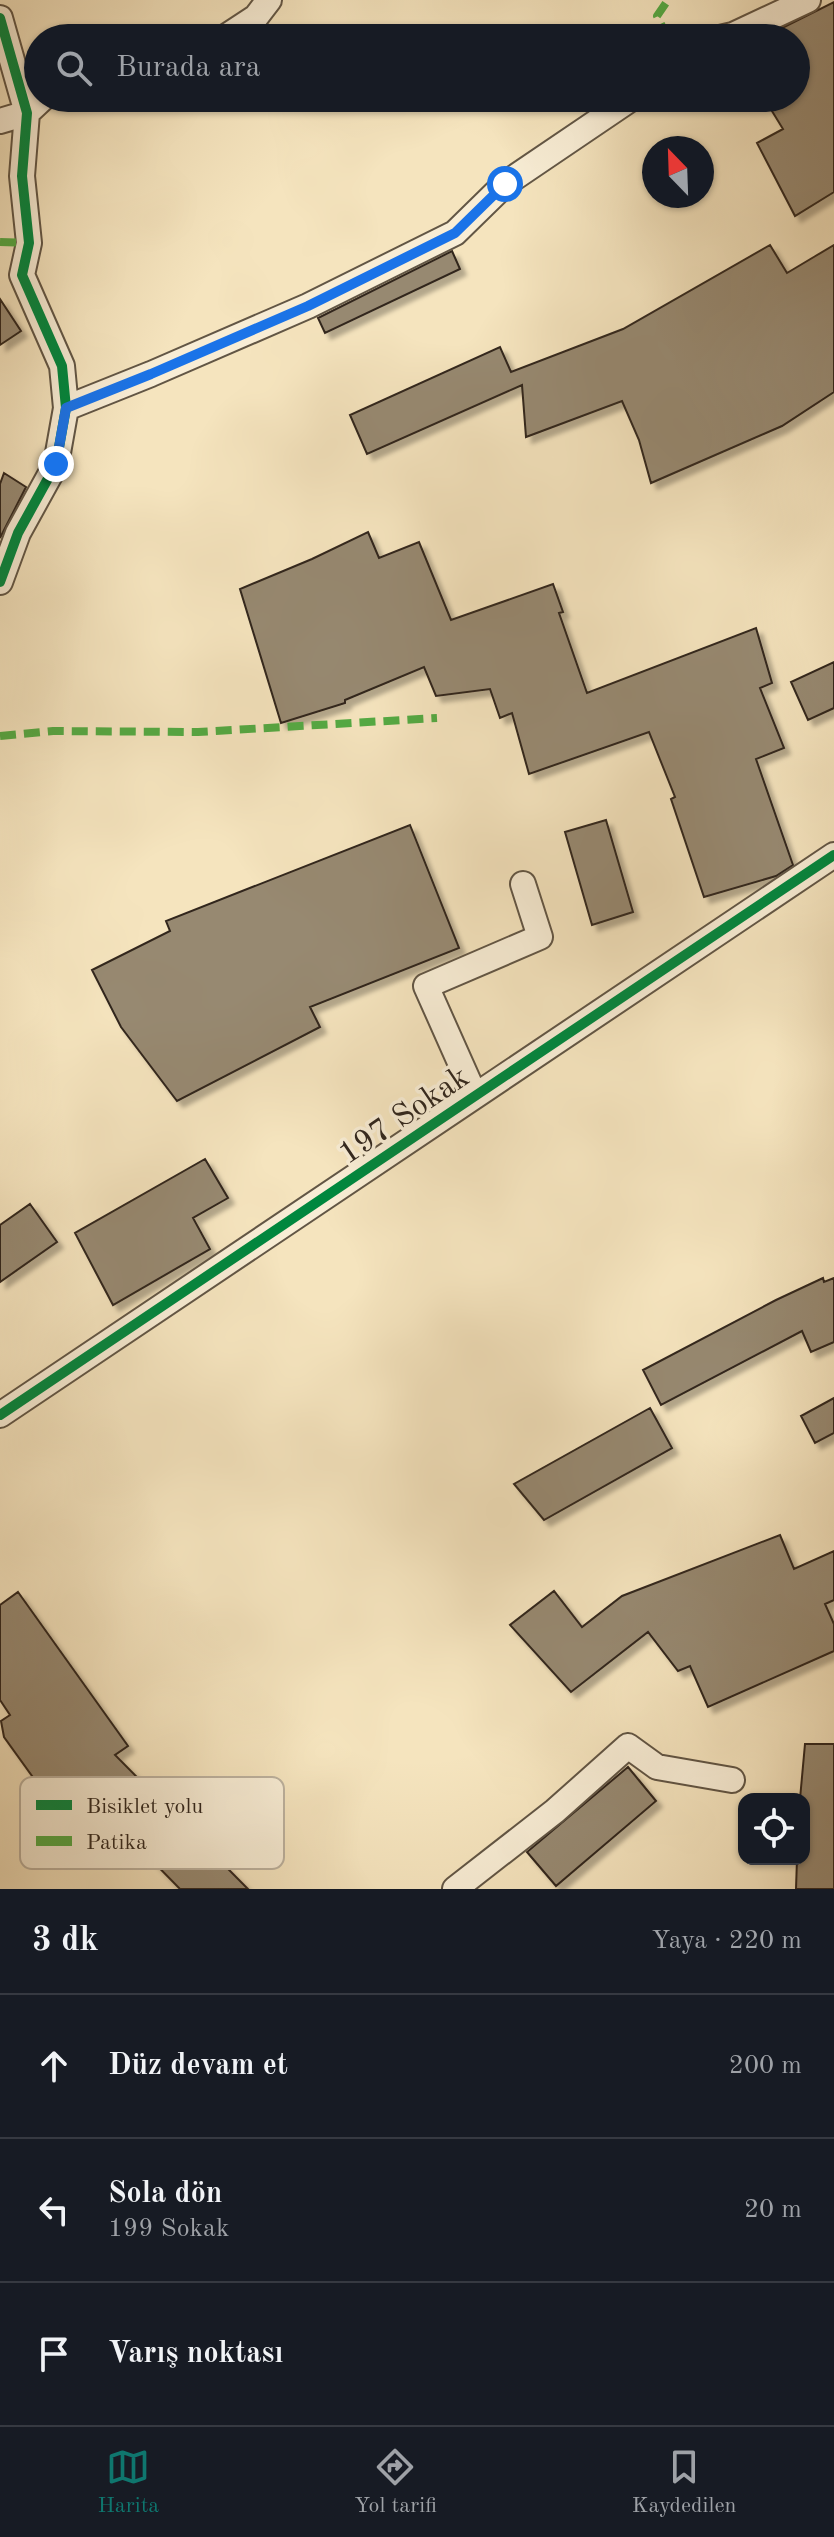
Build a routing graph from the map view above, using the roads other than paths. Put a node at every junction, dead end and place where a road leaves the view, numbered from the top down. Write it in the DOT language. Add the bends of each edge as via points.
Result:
graph roads {
  1 [pos="269,0"];
  2 [pos="808,0"];
  3 [pos="0,18"];
  4 [pos="245,24"];
  5 [pos="757,24"];
  6 [pos="24,78"];
  7 [pos="24,111"];
  8 [pos="34,112"];
  9 [pos="611,112"];
  10 [pos="0,121"];
  11 [pos="66,408"];
  12 [pos="0,582"];
  13 [pos="834,855"];
  14 [pos="523,884"];
  15 [pos="475,1096"];
  16 [pos="0,1415"];
  17 [pos="732,1780"];
  18 [pos="455,1889"];
  1 -- 4 [label="street"];
  2 -- 5 [label="street"];
  3 -- 6 [label="street"];
  7 -- 10 [label="street"];
  8 -- 11 [label="street" via="22,176 29,243 22,275 62,366"];
  9 -- 11 [label="street" via="505,184 455,233 308,306"];
  11 -- 12 [label="street" via="56,464 18,533"];
  13 -- 15 [label="street, 197 Sokak"];
  14 -- 15 [label="street" via="540,937 426,986"];
  15 -- 16 [label="street, 197 Sokak"];
  17 -- 18 [label="street" via="657,1767 628,1746"];
}
